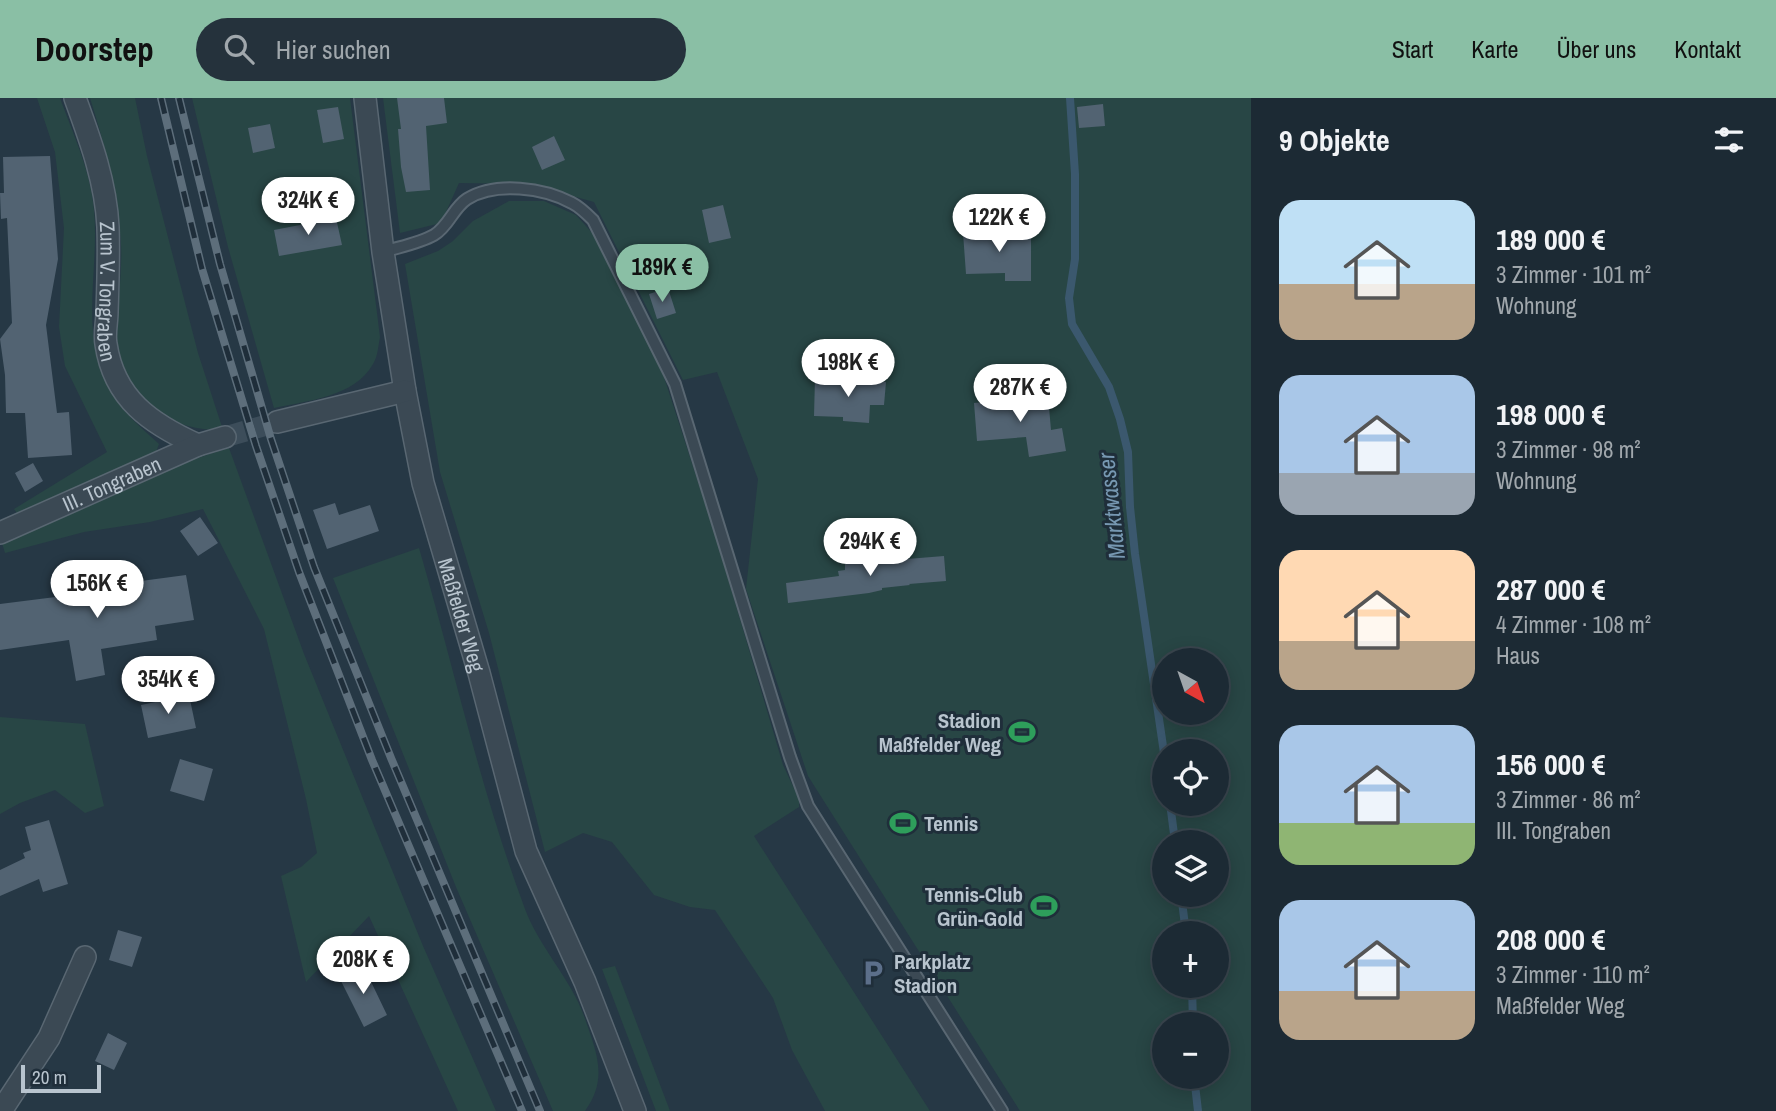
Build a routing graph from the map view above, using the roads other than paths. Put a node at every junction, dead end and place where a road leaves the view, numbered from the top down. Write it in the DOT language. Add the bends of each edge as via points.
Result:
graph roads {
  1 [pos="75,98"];
  2 [pos="365,98"];
  3 [pos="383,252"];
  4 [pos="405,391"];
  5 [pos="278,422"];
  6 [pos="225,437"];
  7 [pos="198,445"];
  8 [pos="0,533"];
  9 [pos="85,957"];
  10 [pos="633,1110"];
  11 [pos="1,1111"];
  12 [pos="1002,1111"];
  1 -- 7 [label="street, Zum V. Tongraben" via="105,195 105,342 110,361 121,387 141,412"];
  2 -- 3 [label="street, Maßfelder Weg"];
  3 -- 4 [label="street, Maßfelder Weg"];
  3 -- 12 [label="lane" via="432,236 466,200 507,189 554,194 576,204 593,220 675,384 808,806"];
  4 -- 5 [label="street"];
  4 -- 10 [label="street, Maßfelder Weg" via="423,483 526,851 585,982"];
  6 -- 7 [label="street, III. Tongraben"];
  7 -- 8 [label="street, III. Tongraben"];
  9 -- 11 [label="street" via="49,1038"];
}
